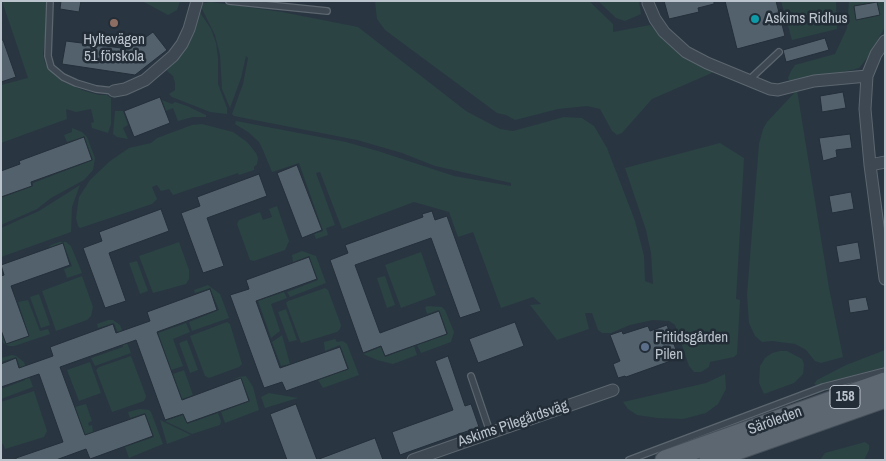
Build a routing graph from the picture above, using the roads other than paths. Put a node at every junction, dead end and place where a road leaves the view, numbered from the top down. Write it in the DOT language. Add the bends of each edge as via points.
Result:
graph roads {
  1 [pos="50,1"];
  2 [pos="197,1"];
  3 [pos="229,1"];
  4 [pos="648,3"];
  5 [pos="327,11"];
  6 [pos="885,41"];
  7 [pos="779,52"];
  8 [pos="866,76"];
  9 [pos="749,80"];
  10 [pos="114,91"];
  11 [pos="885,162"];
  12 [pos="870,165"];
  13 [pos="885,279"];
  14 [pos="885,371"];
  15 [pos="472,376"];
  16 [pos="885,382"];
  17 [pos="613,390"];
  18 [pos="885,398"];
  19 [pos="490,432"];
  20 [pos="414,460"];
  21 [pos="629,460"];
  22 [pos="665,460"];
  23 [pos="709,460"];
  1 -- 10 [label="lane" via="48,56 51,66 76,83"];
  2 -- 10 [label="street" via="189,29 173,56 145,80"];
  3 -- 5 [label="lane"];
  4 -- 9 [label="street" via="664,32 686,52"];
  6 -- 8 [label="street"];
  7 -- 9 [label="lane"];
  8 -- 9 [label="street" via="814,81 778,90"];
  8 -- 12 [label="street"];
  11 -- 12 [label="street"];
  12 -- 13 [label="street"];
  14 -- 21 [label="lane" via="823,387"];
  15 -- 19 [label="lane"];
  16 -- 22 [label="main road, Säröleden / 158"];
  17 -- 19 [label="street, Askims Pilegårdsväg"];
  18 -- 23 [label="main road, Säröleden / 158"];
  19 -- 20 [label="street, Askims Pilegårdsväg"];
}
